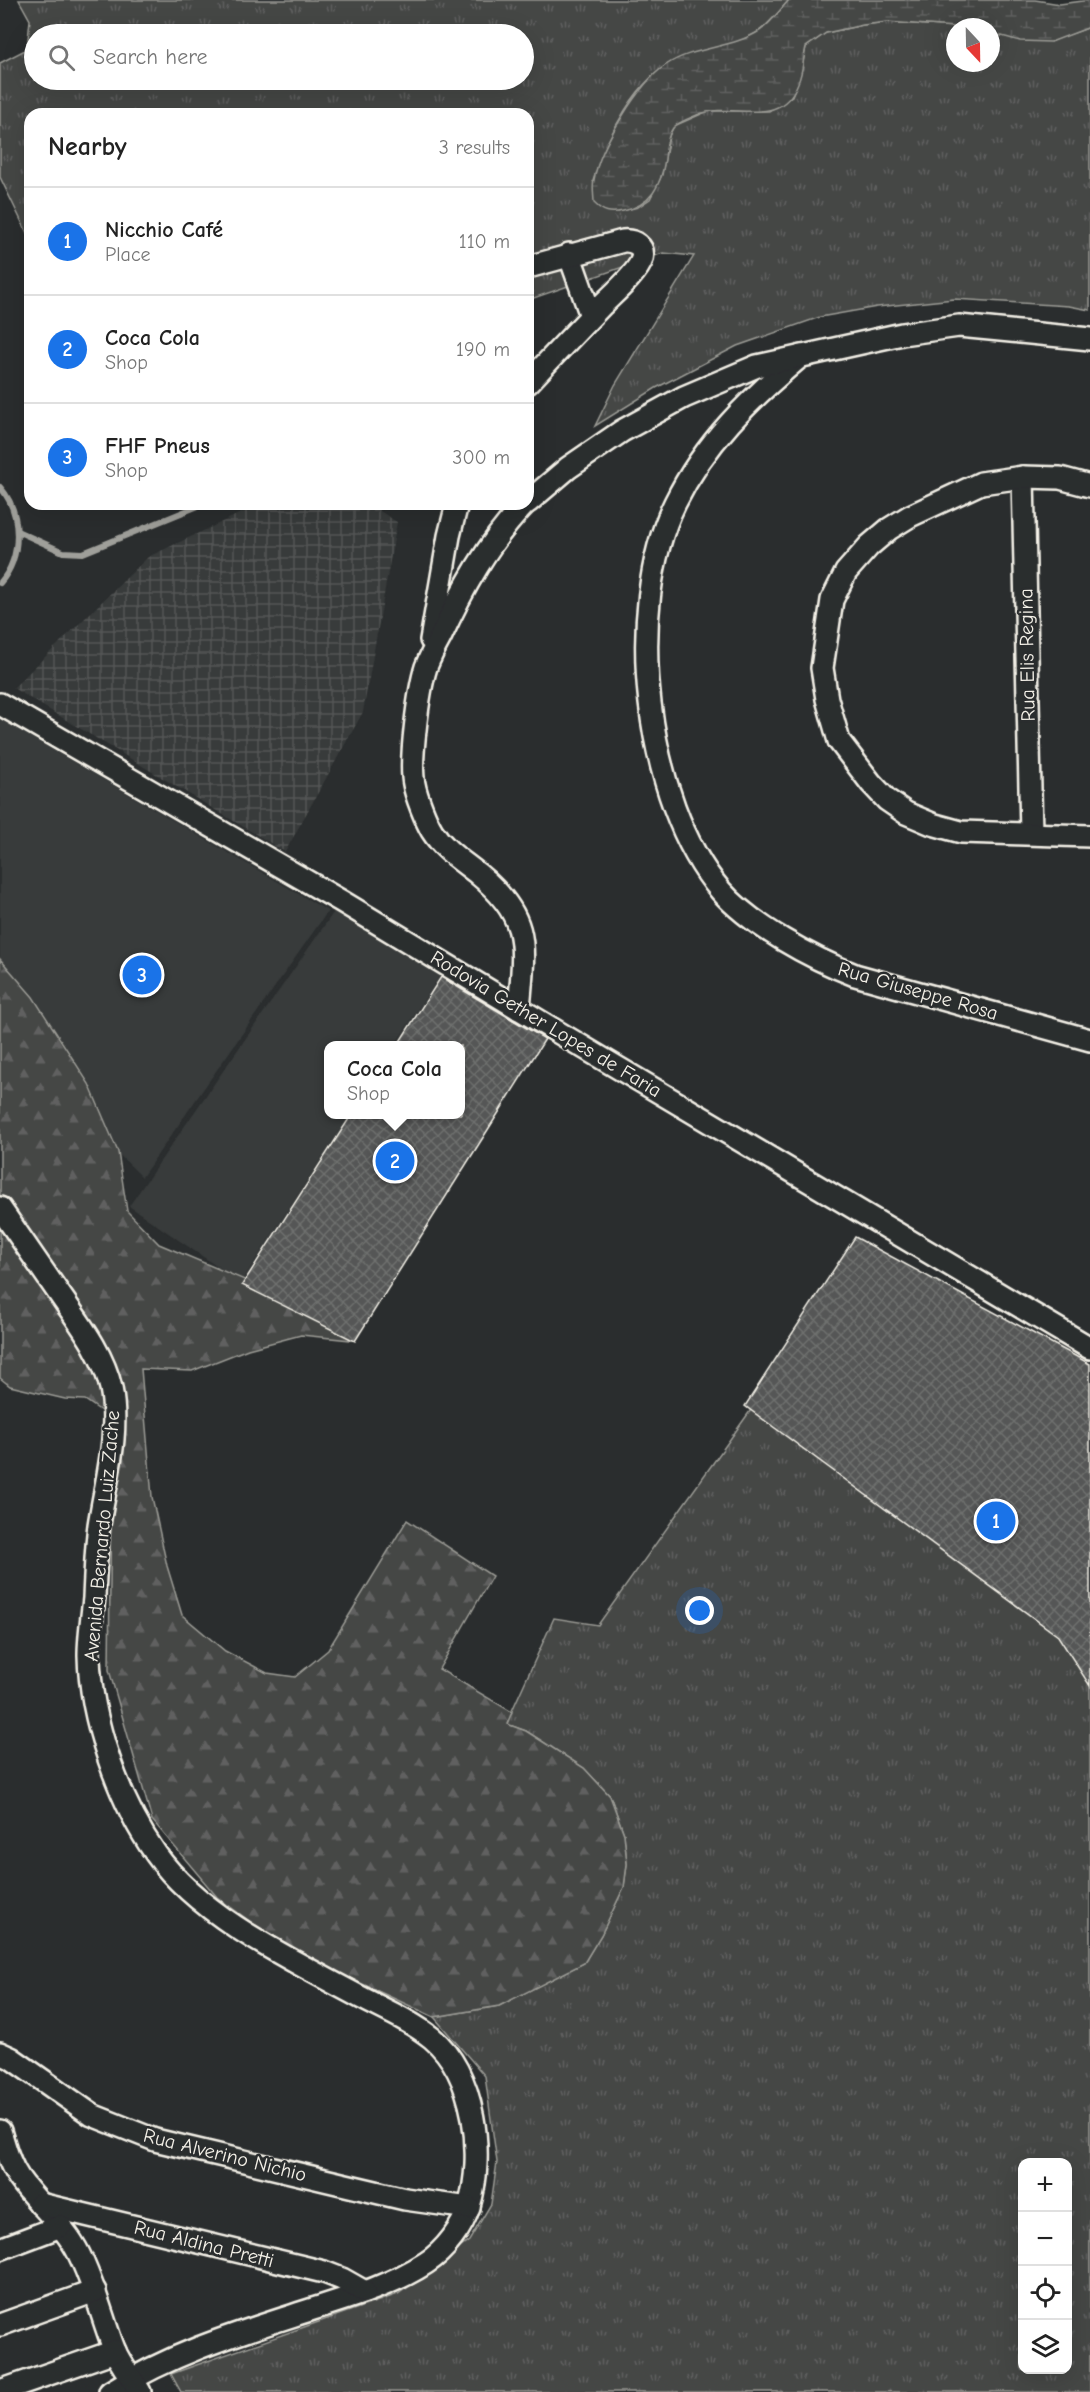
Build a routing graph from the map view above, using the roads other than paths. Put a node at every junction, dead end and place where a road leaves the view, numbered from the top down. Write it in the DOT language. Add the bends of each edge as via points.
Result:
graph roads {
  1 [pos="569,254"];
  2 [pos="534,265"];
  3 [pos="591,316"];
  4 [pos="1090,339"];
  5 [pos="801,356"];
  6 [pos="534,377"];
  7 [pos="1023,477"];
  8 [pos="1090,486"];
  9 [pos="534,497"];
  10 [pos="456,510"];
  11 [pos="521,510"];
  12 [pos="426,667"];
  13 [pos="0,704"];
  14 [pos="1031,833"];
  15 [pos="1089,837"];
  16 [pos="519,1009"];
  17 [pos="1090,1040"];
  18 [pos="0,1208"];
  19 [pos="1090,1348"];
  20 [pos="0,2053"];
  21 [pos="0,2131"];
  22 [pos="9,2180"];
  23 [pos="40,2204"];
  24 [pos="469,2208"];
  25 [pos="61,2226"];
  26 [pos="0,2248"];
  27 [pos="95,2291"];
  28 [pos="365,2292"];
  29 [pos="0,2325"];
  30 [pos="115,2351"];
  31 [pos="136,2385"];
  32 [pos="0,2391"];
  33 [pos="110,2392"];
  1 -- 2 [label="street"];
  1 -- 3 [label="street"];
  1 -- 3 [label="street" via="630,240 642,251 641,262"];
  3 -- 6 [label="street"];
  4 -- 5 [label="street" via="959,326"];
  5 -- 9 [label="street" via="757,366 684,397 577,461"];
  5 -- 17 [label="street, Rua Giuseppe Rosa" via="736,413 716,439 674,504 653,575 646,620 655,743 687,840 708,875 744,913 825,964"];
  7 -- 8 [label="street" via="1060,478"];
  7 -- 14 [label="street, Rua Elis Regina"];
  7 -- 14 [label="street" via="981,483 956,494 910,516 869,546 846,572 832,600 822,668 826,699 840,741 887,800 906,813 961,832"];
  10 -- 12 [label="street"];
  11 -- 12 [label="street" via="491,544"];
  12 -- 16 [label="street" via="413,784 432,831 448,850 481,876 516,919 524,950"];
  13 -- 16 [label="street, Rodovia Gether Lopes de Faria"];
  14 -- 15 [label="street"];
  16 -- 19 [label="street, Rodovia Gether Lopes de Faria"];
  18 -- 24 [label="street, Avenida Bernardo Luiz Zache" via="85,1330 110,1384 113,1438 99,1529 89,1656 102,1732 123,1796 157,1855 181,1882 229,1921 262,1944 408,2022 442,2049 467,2097 476,2137 477,2170"];
  20 -- 24 [label="street, Rua Alverino Nichio" via="92,2115 156,2140 405,2199"];
  21 -- 22 [label="street" via="9,2158"];
  22 -- 23 [label="street"];
  23 -- 25 [label="street"];
  23 -- 28 [label="street, Rua Aldina Pretti" via="324,2272"];
  24 -- 28 [label="street, Avenida Bernardo Luiz Zache" via="444,2248 427,2263"];
  25 -- 26 [label="street"];
  25 -- 27 [label="street" via="78,2252"];
  27 -- 29 [label="street"];
  27 -- 30 [label="street"];
  28 -- 31 [label="street, Avenida Bernardo Luiz Zache" via="156,2364"];
  30 -- 31 [label="street"];
  30 -- 32 [label="street"];
  31 -- 33 [label="street, Avenida Bernardo Luiz Zache"];
}
